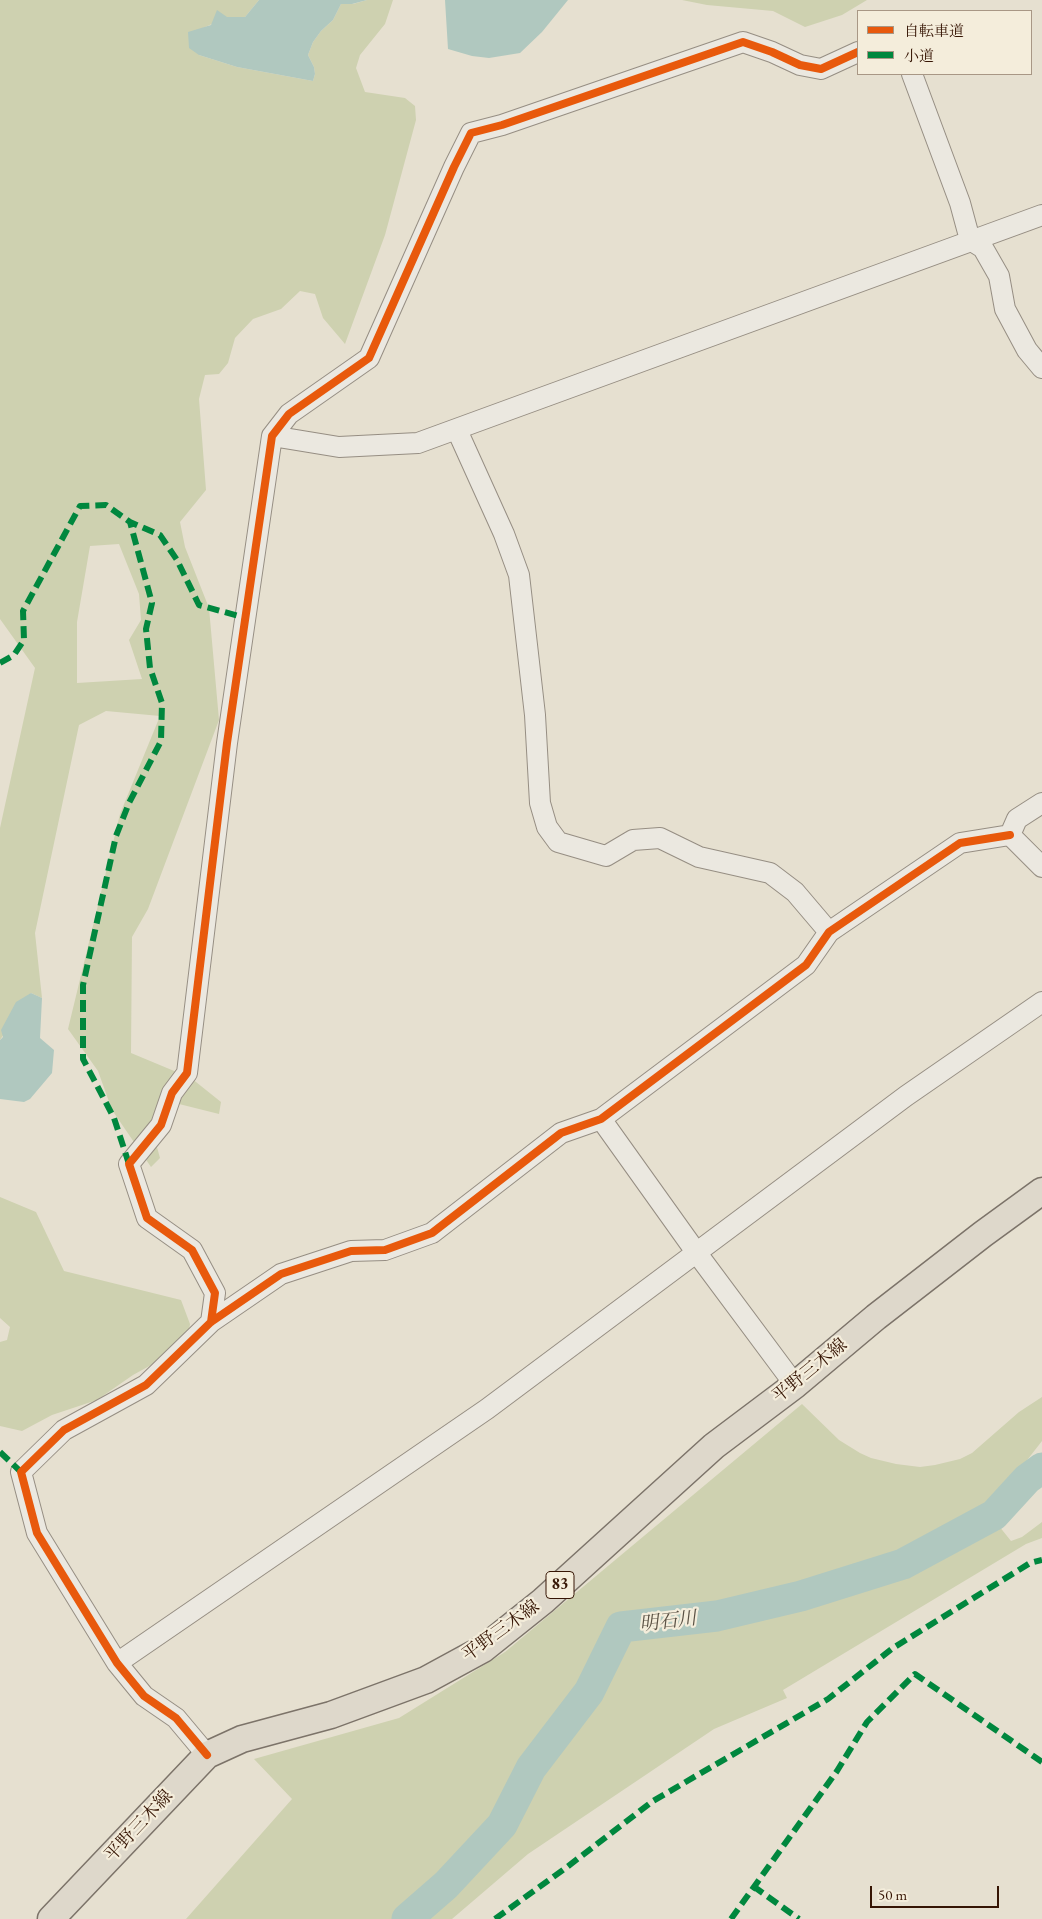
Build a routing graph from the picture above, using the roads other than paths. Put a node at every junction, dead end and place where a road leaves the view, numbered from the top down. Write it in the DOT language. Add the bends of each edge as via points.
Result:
graph roads {
  1 [pos="857,52"];
  2 [pos="912,75"];
  3 [pos="1042,215"];
  4 [pos="970,240"];
  5 [pos="1042,368"];
  6 [pos="457,430"];
  7 [pos="272,436"];
  8 [pos="1042,802"];
  9 [pos="1010,835"];
  10 [pos="1042,867"];
  11 [pos="830,932"];
  12 [pos="1042,1002"];
  13 [pos="601,1119"];
  14 [pos="1042,1191"];
  15 [pos="696,1252"];
  16 [pos="211,1322"];
  17 [pos="795,1385"];
  18 [pos="117,1663"];
  19 [pos="207,1755"];
  20 [pos="51,1919"];
  1 -- 7 [label="street" via="821,69 800,65 743,42 502,126 471,133 369,358 289,414"];
  2 -- 4 [label="street" via="960,202"];
  3 -- 4 [label="street"];
  4 -- 5 [label="street" via="983,248 999,276 1005,309 1027,350"];
  4 -- 6 [label="street"];
  6 -- 7 [label="street" via="418,443 385,446 339,447"];
  6 -- 11 [label="street" via="519,575 535,715 540,802 547,828 558,842 606,856 633,840 660,838 699,857 770,873 795,892"];
  7 -- 16 [label="street" via="227,743 187,1073 172,1093 160,1125 128,1164 146,1218 192,1250 215,1293"];
  8 -- 9 [label="street" via="1017,819"];
  9 -- 10 [label="street"];
  9 -- 11 [label="street" via="960,843"];
  11 -- 13 [label="street" via="806,964"];
  12 -- 15 [label="street" via="906,1096"];
  13 -- 15 [label="street"];
  13 -- 16 [label="street" via="561,1133 432,1234 385,1250 351,1251 281,1274"];
  14 -- 17 [label="main road, 平野三木線 / 83" via="876,1316"];
  15 -- 17 [label="street"];
  15 -- 18 [label="street" via="487,1409"];
  16 -- 18 [label="street" via="146,1385 64,1430 20,1472 37,1533"];
  17 -- 19 [label="main road, 平野三木線 / 83" via="714,1446 543,1601 483,1649 426,1680 331,1715 242,1739"];
  18 -- 19 [label="street" via="144,1696 176,1718"];
  19 -- 20 [label="main road, 平野三木線 / 83"];
}
